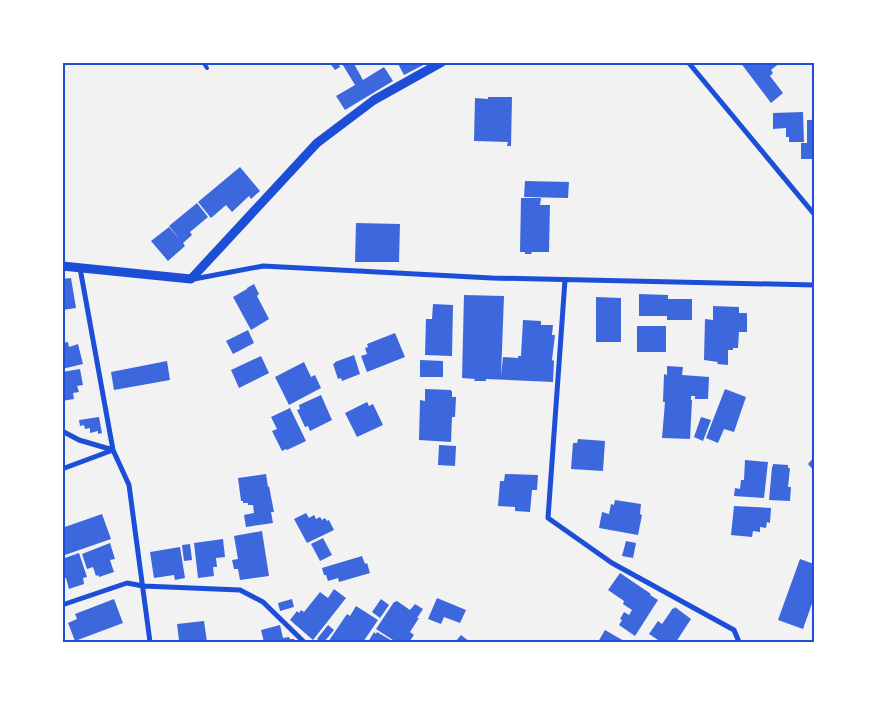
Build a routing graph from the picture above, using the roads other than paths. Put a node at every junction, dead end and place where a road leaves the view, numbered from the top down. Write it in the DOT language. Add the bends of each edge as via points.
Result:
graph roads {
  1 [pos="203,62"];
  2 [pos="442,62"];
  3 [pos="688,62"];
  4 [pos="207,68"];
  5 [pos="814,214"];
  6 [pos="62,266"];
  7 [pos="79,267"];
  8 [pos="191,279"];
  9 [pos="565,280"];
  10 [pos="814,285"];
  11 [pos="62,431"];
  12 [pos="113,450"];
  13 [pos="62,468"];
  14 [pos="143,586"];
  15 [pos="62,605"];
  16 [pos="150,642"];
  17 [pos="304,642"];
  18 [pos="738,642"];
  1 -- 4 [label="lane"];
  2 -- 8 [label="street" via="374,100 317,143"];
  3 -- 5 [label="street"];
  6 -- 7 [label="street"];
  7 -- 8 [label="street"];
  7 -- 12 [label="street"];
  8 -- 9 [label="street" via="263,266"];
  9 -- 10 [label="street"];
  9 -- 18 [label="street" via="548,518 612,563 734,630"];
  11 -- 12 [label="street"];
  12 -- 13 [label="street"];
  12 -- 14 [label="street" via="129,485"];
  14 -- 15 [label="street" via="128,582"];
  14 -- 16 [label="street"];
  14 -- 17 [label="street" via="240,590 263,602"];
}
